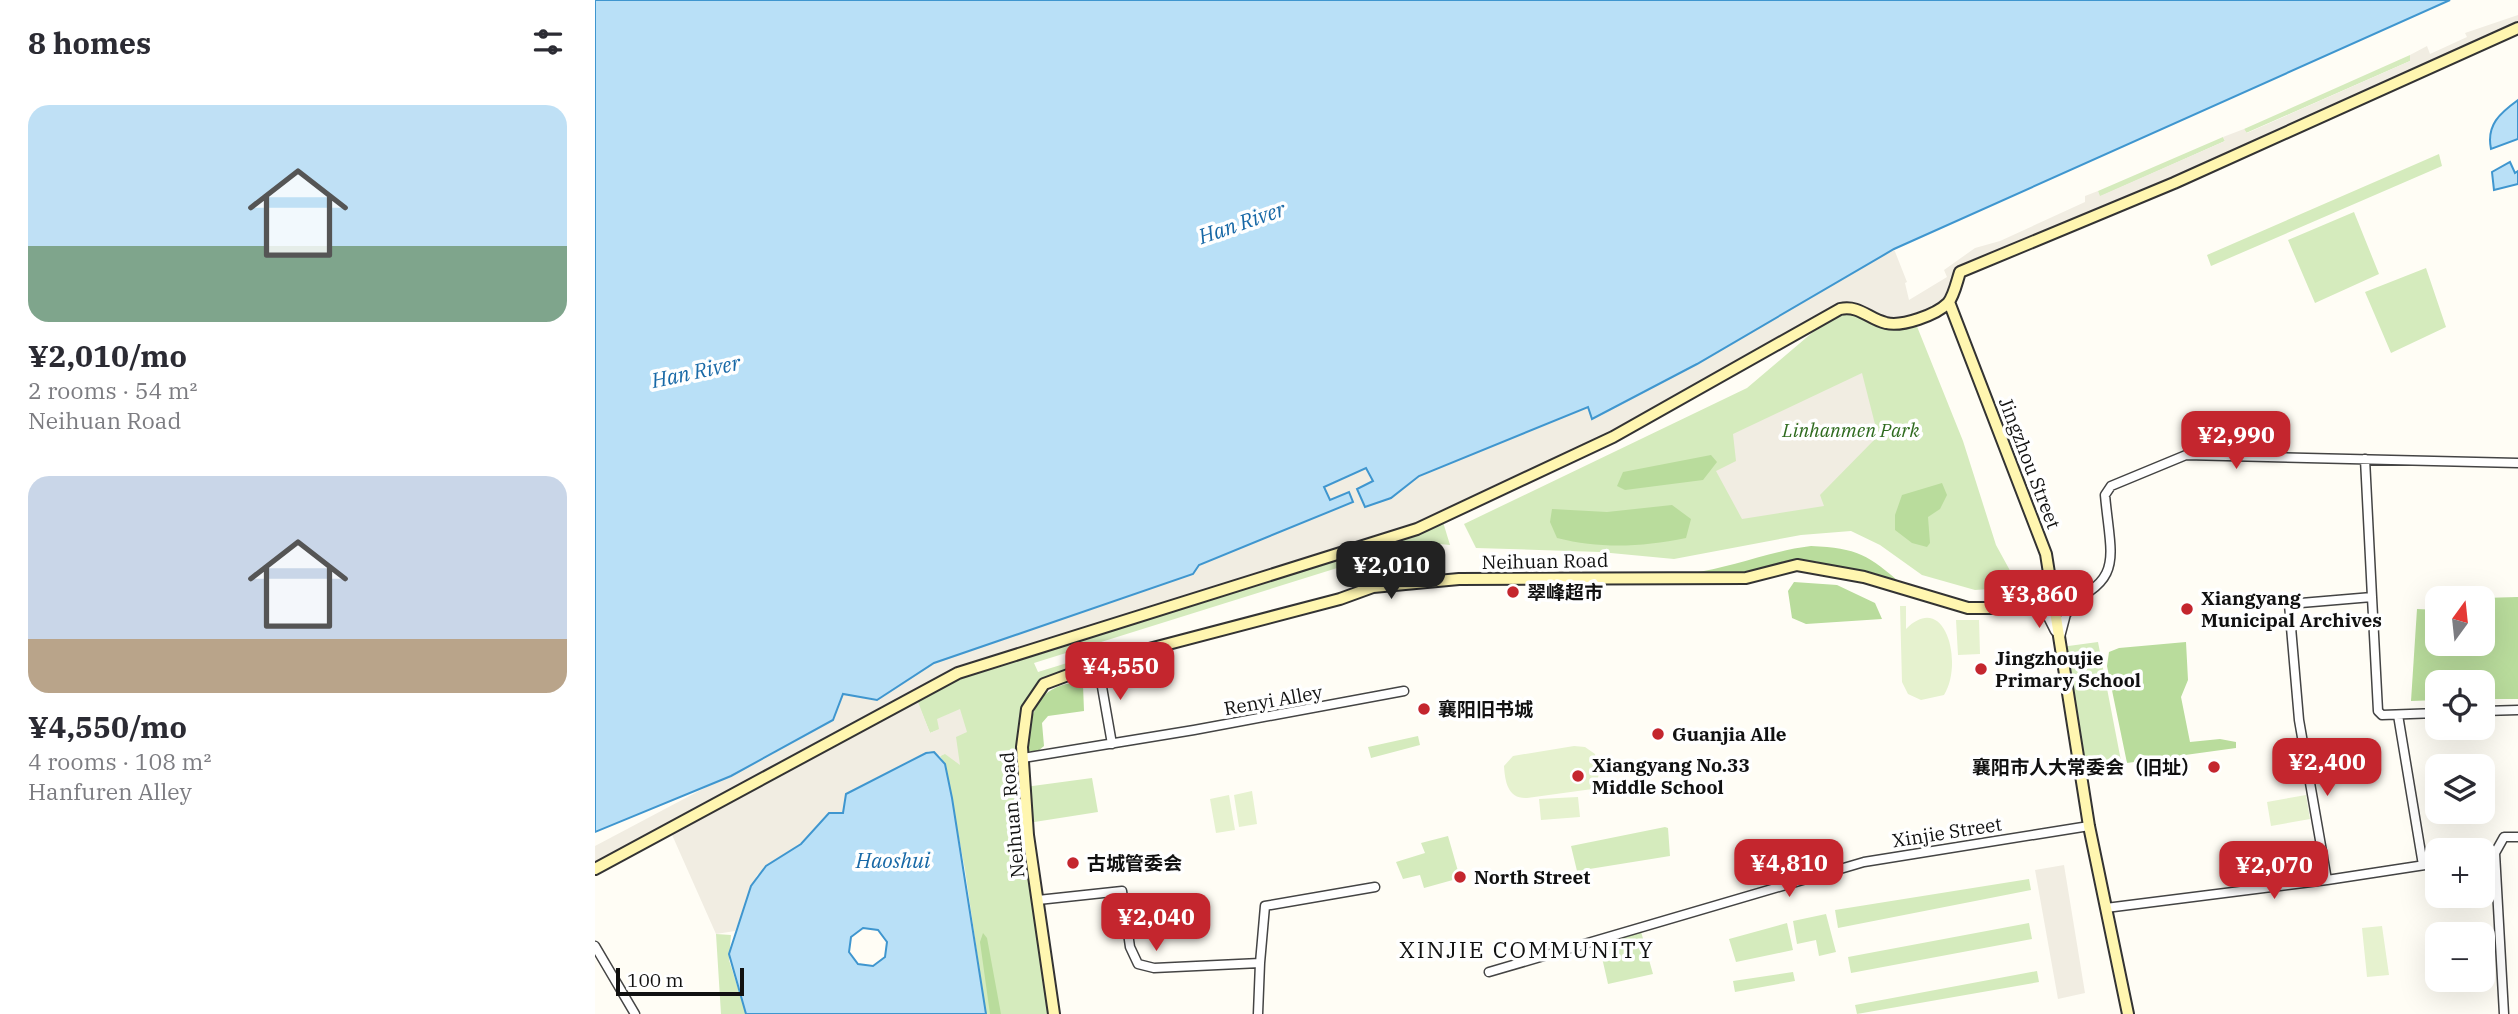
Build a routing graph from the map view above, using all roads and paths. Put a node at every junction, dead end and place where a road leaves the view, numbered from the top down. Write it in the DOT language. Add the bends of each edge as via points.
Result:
graph roads {
  1 [pos="2518,28"];
  2 [pos="1949,302"];
  3 [pos="2365,459"];
  4 [pos="2518,463"];
  5 [pos="2084,597"];
  6 [pos="2372,597"];
  7 [pos="2031,608"];
  8 [pos="2055,608"];
  9 [pos="2060,640"];
  10 [pos="1098,664"];
  11 [pos="1404,691"];
  12 [pos="2518,710"];
  13 [pos="2495,711"];
  14 [pos="2425,714"];
  15 [pos="2397,715"];
  16 [pos="1112,744"];
  17 [pos="1023,758"];
  18 [pos="2089,826"];
  19 [pos="2518,837"];
  20 [pos="2495,853"];
  21 [pos="2423,865"];
  22 [pos="595,869"];
  23 [pos="2327,880"];
  24 [pos="1375,887"];
  25 [pos="1038,900"];
  26 [pos="2106,908"];
  27 [pos="595,946"];
  28 [pos="1260,962"];
  29 [pos="1489,972"];
  30 [pos="635,1014"];
  31 [pos="1054,1014"];
  32 [pos="1258,1014"];
  33 [pos="2128,1014"];
  34 [pos="2504,1014"];
  1 -- 2 [label="street" via="2174,183 1960,272"];
  2 -- 8 [label="street, Jingzhou Street" via="2046,554"];
  2 -- 22 [label="street" via="1930,314 1892,323 1851,307 1840,309 1613,438 1417,529 958,673"];
  3 -- 4 [label="street"];
  3 -- 5 [label="street" via="2186,455 2111,486 2105,495 2111,563 2106,579"];
  3 -- 6 [label="street"];
  5 -- 8 [label="street"];
  5 -- 9 [label="street" via="2066,614"];
  6 -- 15 [label="street" via="2378,711"];
  6 -- 23 [label="street" via="2289,604 2299,720"];
  7 -- 8 [label="street, Neihuan Road"];
  7 -- 9 [label="street" via="2047,615"];
  7 -- 10 [label="street, Neihuan Road" via="1968,608 1864,577 1797,565 1746,578 1459,579 1373,587 1340,600"];
  8 -- 9 [label="street, Jingzhou Street"];
  9 -- 18 [label="street, Jingzhou Street"];
  10 -- 16 [label="street"];
  10 -- 17 [label="street, Neihuan Road" via="1044,684 1027,709"];
  11 -- 16 [label="street, Renyi Alley"];
  12 -- 13 [label="street"];
  14 -- 15 [label="street"];
  15 -- 21 [label="street"];
  16 -- 17 [label="street, Renyi Alley"];
  17 -- 25 [label="street, Neihuan Road"];
  18 -- 26 [label="street, Jingzhou Street"];
  18 -- 29 [label="street, Xinjie Street" via="1864,862"];
  19 -- 20 [label="street" via="2504,837"];
  20 -- 34 [label="street"];
  21 -- 23 [label="street"];
  23 -- 26 [label="street"];
  24 -- 28 [label="street" via="1265,906"];
  25 -- 28 [label="street" via="1122,891 1130,947 1138,964 1154,968"];
  25 -- 31 [label="street, Neihuan Road"];
  26 -- 33 [label="street, Jingzhou Street"];
  27 -- 30 [label="street"];
  28 -- 32 [label="street"];
}
